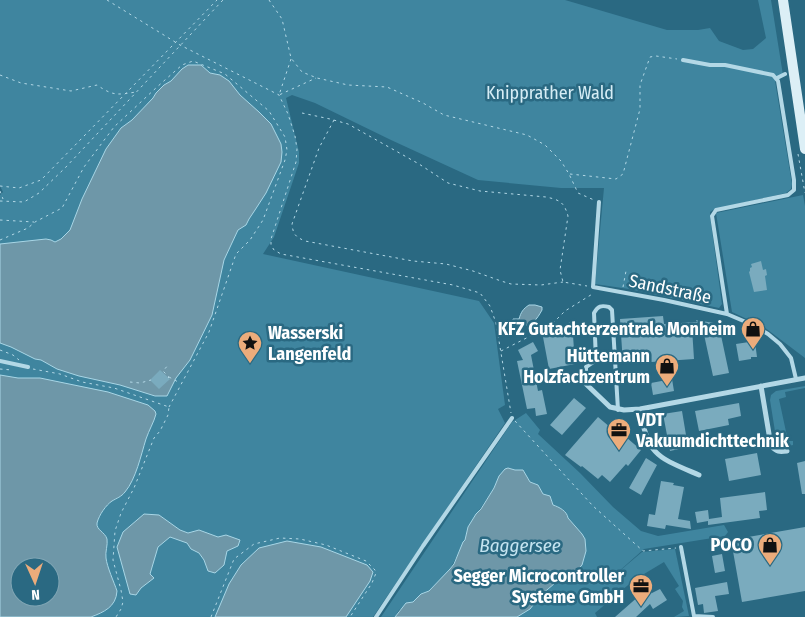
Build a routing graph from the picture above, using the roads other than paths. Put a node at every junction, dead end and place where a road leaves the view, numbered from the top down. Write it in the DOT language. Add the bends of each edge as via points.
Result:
graph roads {
  1 [pos="783,0"];
  2 [pos="683,60"];
  3 [pos="785,74"];
  4 [pos="777,78"];
  5 [pos="805,149"];
  6 [pos="599,202"];
  7 [pos="727,314"];
  8 [pos="0,361"];
  9 [pos="28,367"];
  10 [pos="805,378"];
  11 [pos="796,379"];
  12 [pos="586,384"];
  13 [pos="761,386"];
  14 [pos="640,408"];
  15 [pos="618,410"];
  16 [pos="512,418"];
  17 [pos="787,451"];
  18 [pos="698,475"];
  19 [pos="681,547"];
  20 [pos="376,617"];
  21 [pos="712,617"];
  1 -- 5 [label="street"];
  2 -- 4 [label="lane"];
  3 -- 4 [label="lane"];
  4 -- 7 [label="lane" via="794,190 788,195 716,210 712,216"];
  6 -- 7 [label="lane, Sandstraße" via="593,287"];
  7 -- 11 [label="lane, Sandstraße" via="753,325 780,344 791,358"];
  8 -- 9 [label="lane"];
  10 -- 11 [label="street"];
  11 -- 13 [label="street"];
  12 -- 15 [label="street" via="610,407"];
  12 -- 15 [label="lane" via="586,367 596,360 594,313 600,306 609,307 612,310"];
  13 -- 14 [label="street"];
  13 -- 17 [label="street" via="771,446 779,452"];
  14 -- 15 [label="street"];
  14 -- 18 [label="street" via="648,442 657,455"];
  16 -- 20 [label="lane"];
  19 -- 21 [label="lane" via="694,616"];
}
